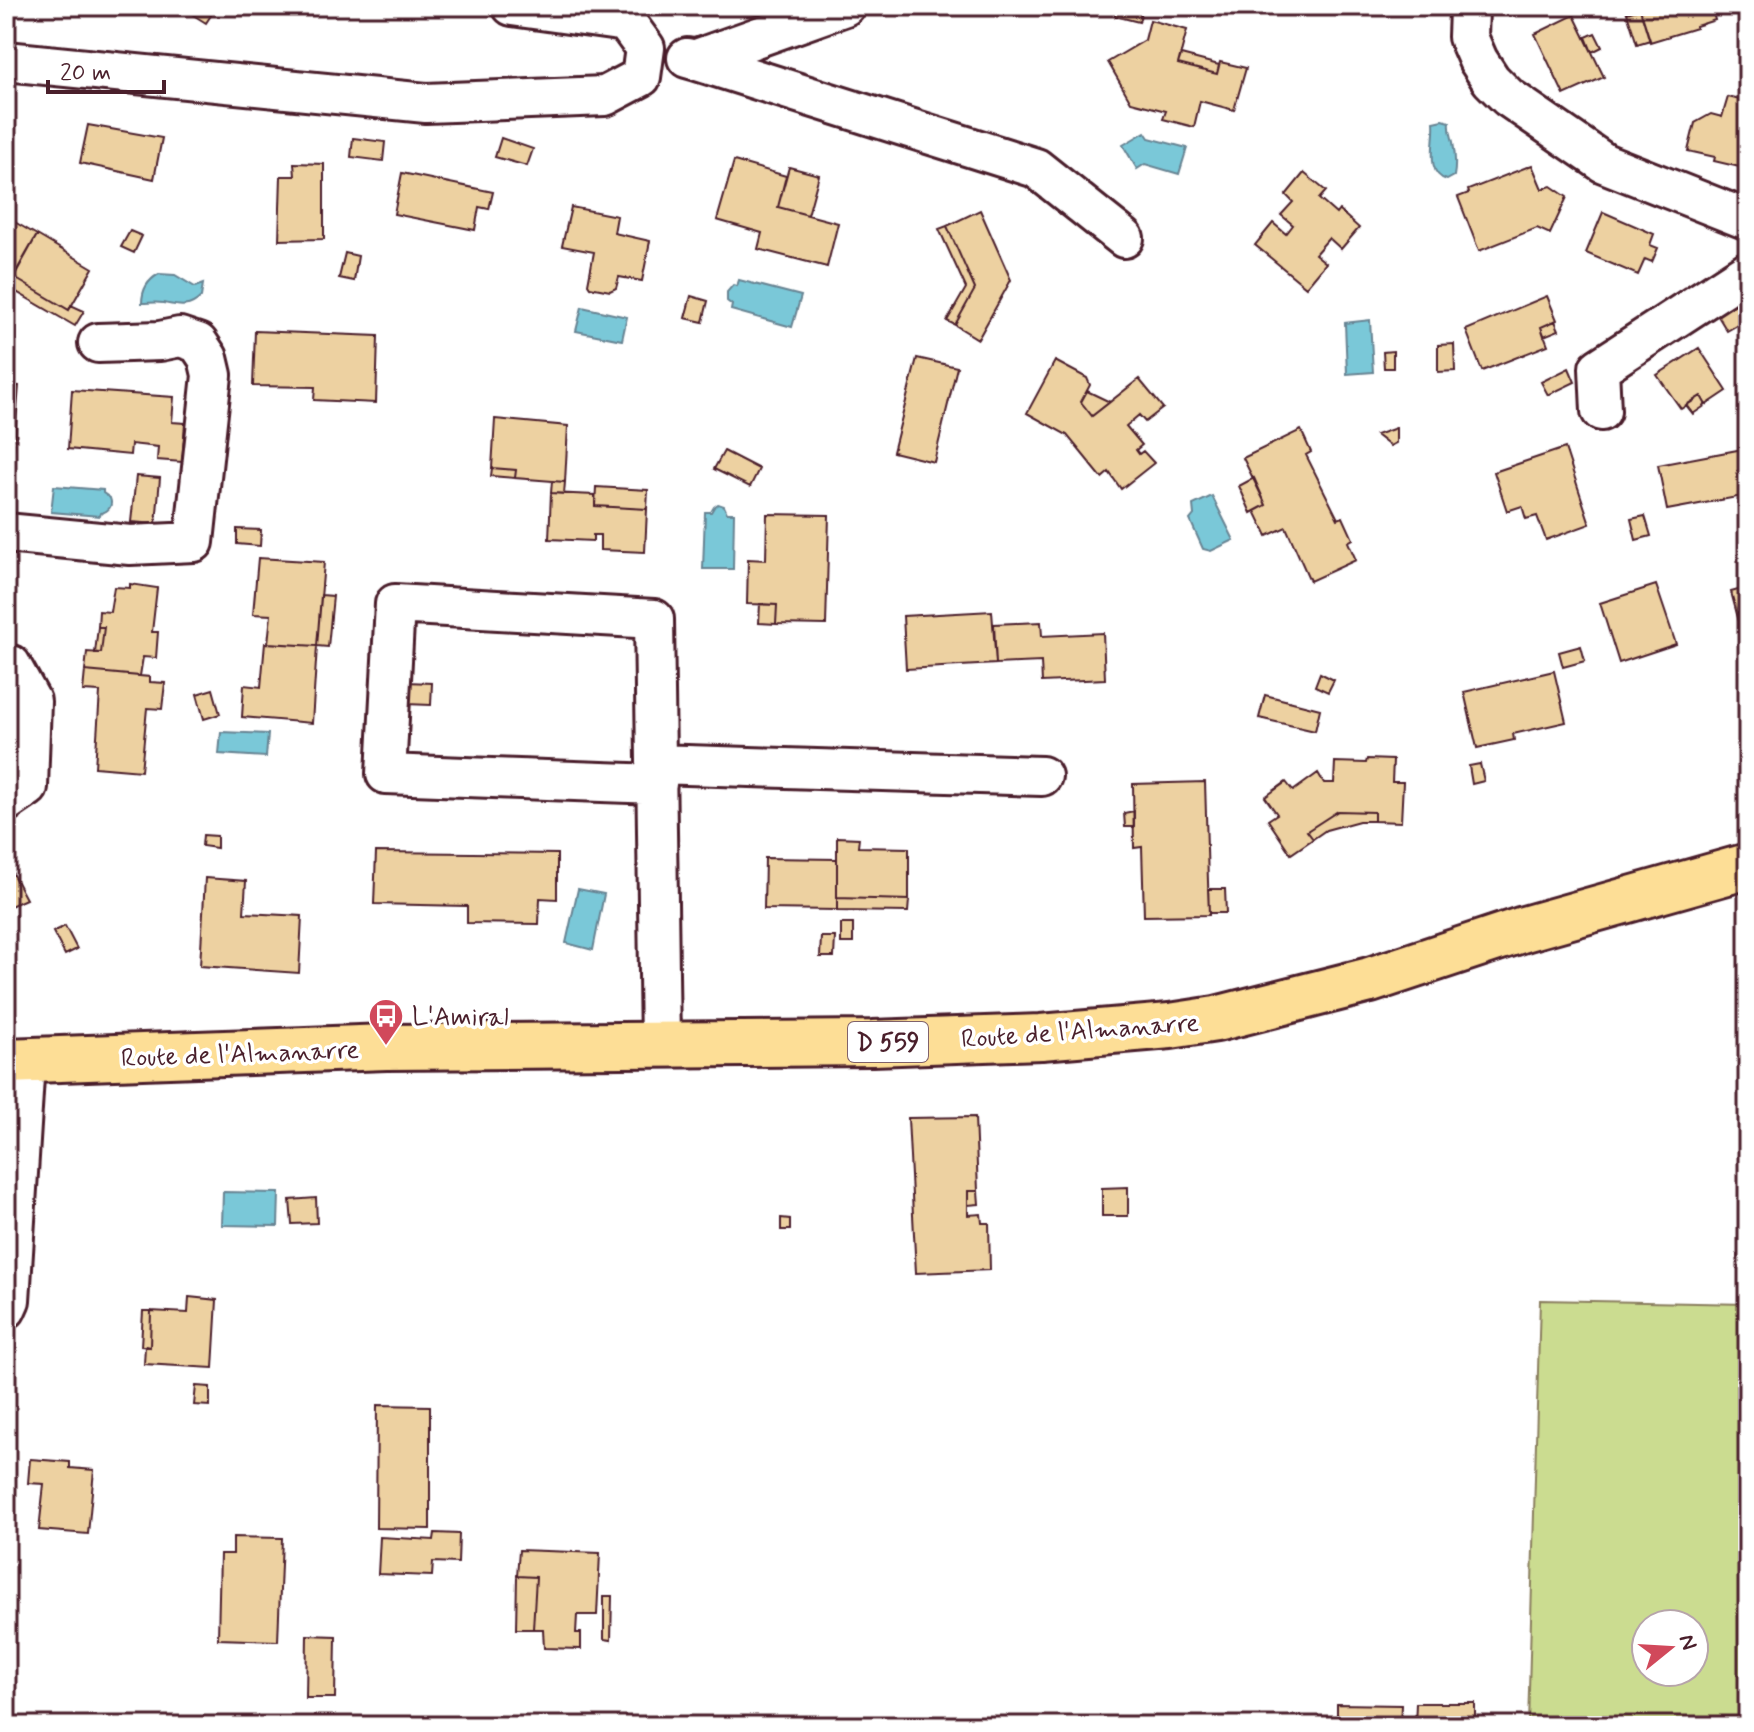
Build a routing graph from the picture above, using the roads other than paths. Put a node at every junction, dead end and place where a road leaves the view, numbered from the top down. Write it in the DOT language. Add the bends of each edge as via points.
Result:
graph roads {
  1 [pos="512,6"];
  2 [pos="845,6"];
  3 [pos="1471,6"];
  4 [pos="645,48"];
  5 [pos="694,60"];
  6 [pos="6,61"];
  7 [pos="1748,220"];
  8 [pos="1124,238"];
  9 [pos="1748,271"];
  10 [pos="98,343"];
  11 [pos="1601,411"];
  12 [pos="6,533"];
  13 [pos="11,665"];
  14 [pos="656,774"];
  15 [pos="1042,776"];
  16 [pos="6,802"];
  17 [pos="1748,866"];
  18 [pos="660,1044"];
  19 [pos="15,1061"];
  20 [pos="6,1309"];
  1 -- 4 [label="street" via="626,22"];
  2 -- 5 [label="street"];
  3 -- 7 [label="street" via="1468,37 1491,80 1508,97 1604,163"];
  4 -- 5 [label="street"];
  4 -- 6 [label="street" via="641,77 605,96 426,103"];
  5 -- 8 [label="street" via="1036,168"];
  9 -- 11 [label="street" via="1599,368"];
  10 -- 12 [label="street" via="180,337 198,343 208,358 212,375 194,542 130,545"];
  13 -- 16 [label="street" via="31,701 28,787"];
  14 -- 14 [label="street" via="654,619 395,604 386,774"];
  14 -- 15 [label="street"];
  14 -- 18 [label="street"];
  17 -- 18 [label="main road, Route de l'Almanarre / D 559" via="1524,929 1370,980 1216,1019 1041,1037"];
  18 -- 19 [label="main road, Route de l'Almanarre / D 559"];
  19 -- 20 [label="street"];
}
